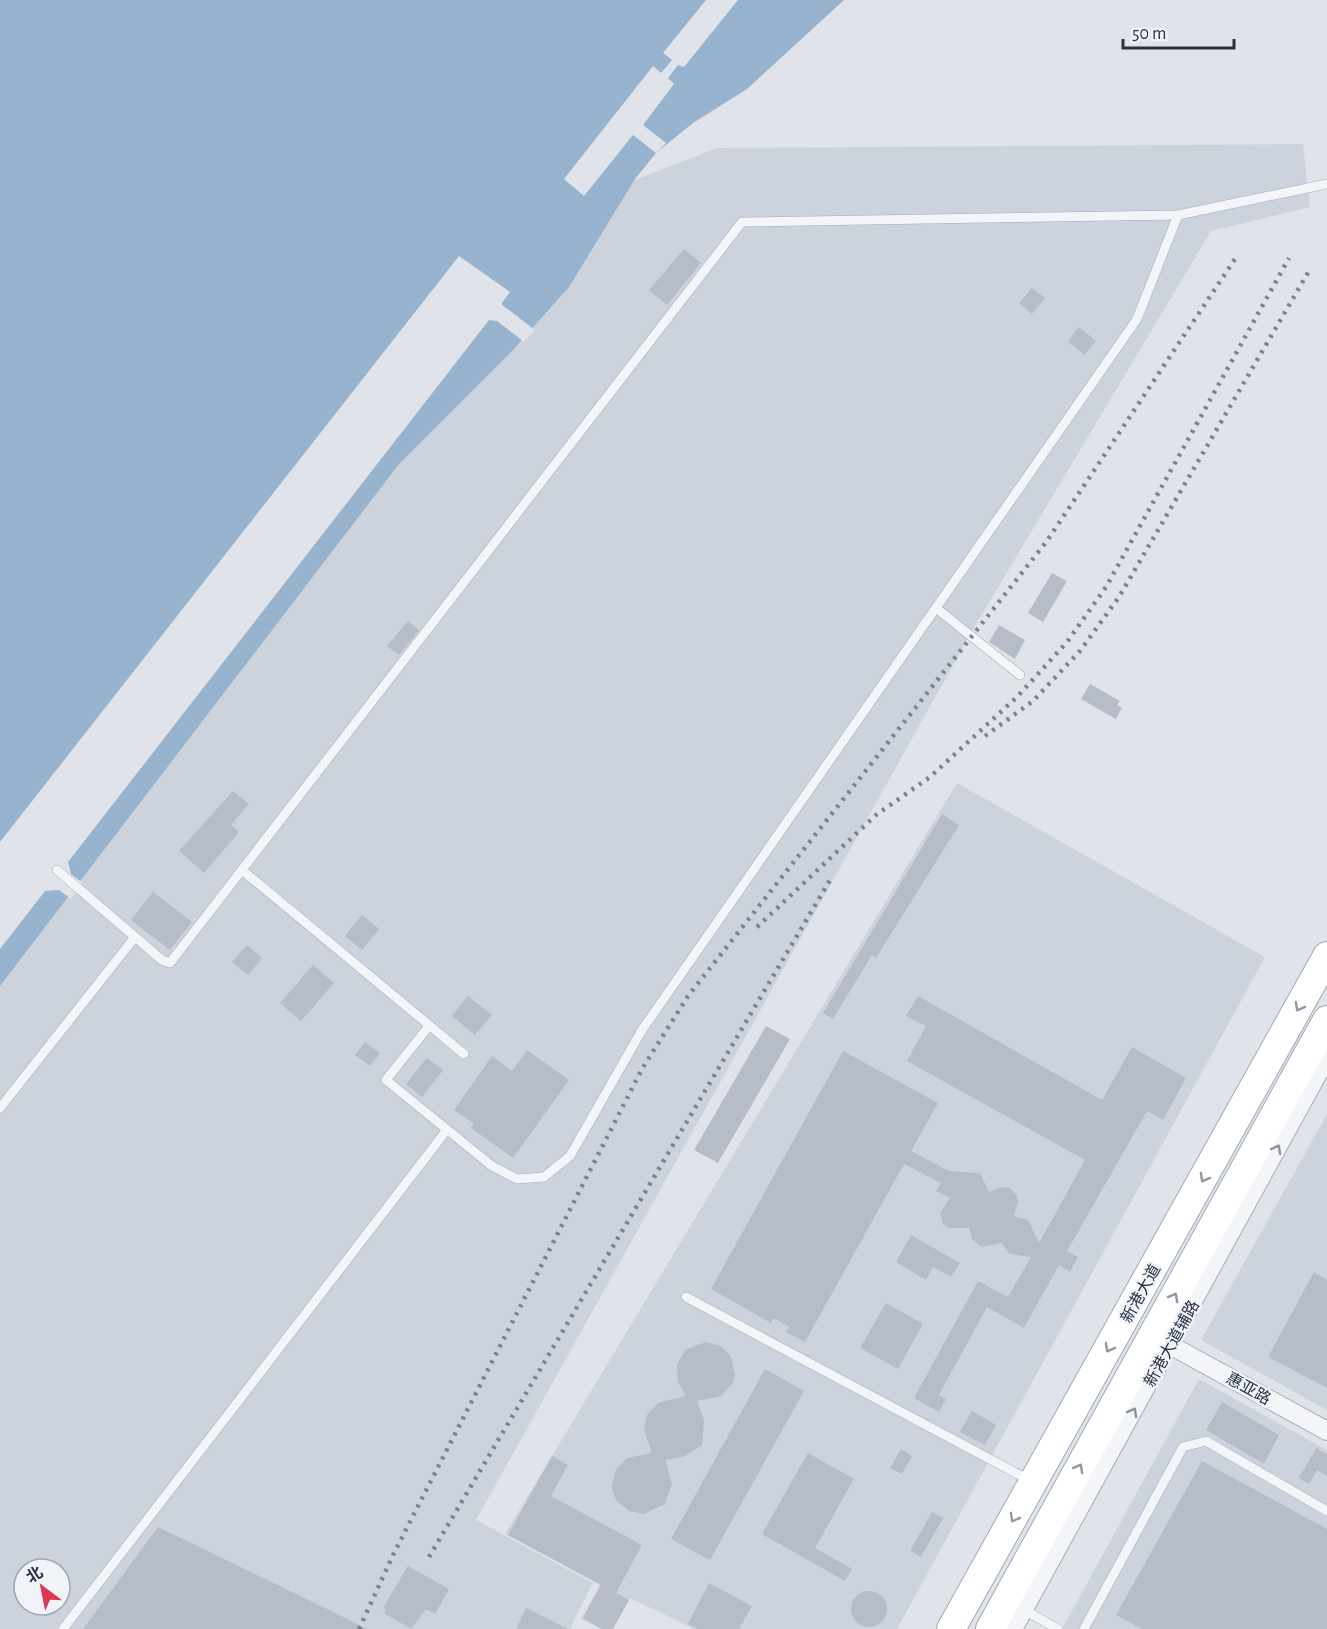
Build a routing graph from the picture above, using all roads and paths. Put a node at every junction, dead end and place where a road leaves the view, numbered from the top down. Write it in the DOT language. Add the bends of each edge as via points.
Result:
graph roads {
  1 [pos="1327,184"];
  2 [pos="1178,215"];
  3 [pos="936,608"];
  4 [pos="1020,675"];
  5 [pos="57,870"];
  6 [pos="242,870"];
  7 [pos="135,937"];
  8 [pos="1327,956"];
  9 [pos="1327,1020"];
  10 [pos="429,1026"];
  11 [pos="464,1054"];
  12 [pos="1327,1057"];
  13 [pos="0,1108"];
  14 [pos="446,1131"];
  15 [pos="687,1297"];
  16 [pos="1170,1345"];
  17 [pos="1327,1431"];
  18 [pos="1034,1482"];
  19 [pos="1327,1511"];
  20 [pos="1024,1610"];
  21 [pos="63,1629"];
  22 [pos="951,1629"];
  23 [pos="990,1629"];
  24 [pos="1013,1629"];
  25 [pos="1058,1629"];
  26 [pos="1084,1629"];
  1 -- 2 [label="lane"];
  2 -- 3 [label="lane" via="1137,319"];
  2 -- 6 [label="lane" via="742,222"];
  3 -- 4 [label="lane"];
  3 -- 14 [label="lane" via="642,1030 570,1156 544,1177 517,1179 492,1166"];
  5 -- 7 [label="lane"];
  6 -- 7 [label="lane" via="170,963"];
  6 -- 10 [label="lane"];
  7 -- 13 [label="lane"];
  8 -- 18 [label="main road, 新港大道, one-way"];
  23 -- 9 [label="main road, 新港大道, one-way"];
  10 -- 11 [label="lane"];
  10 -- 14 [label="lane" via="386,1080"];
  16 -- 12 [label="street, 新港大道辅路, one-way"];
  14 -- 21 [label="lane"];
  15 -- 18 [label="lane"];
  16 -- 17 [label="street, 惠亚路"];
  20 -- 16 [label="street, 新港大道辅路, one-way"];
  18 -- 22 [label="main road, 新港大道, one-way"];
  19 -- 26 [label="lane" via="1206,1441 1183,1447"];
  20 -- 24 [label="street, 新港大道辅路"];
  20 -- 25 [label="lane"];
}
